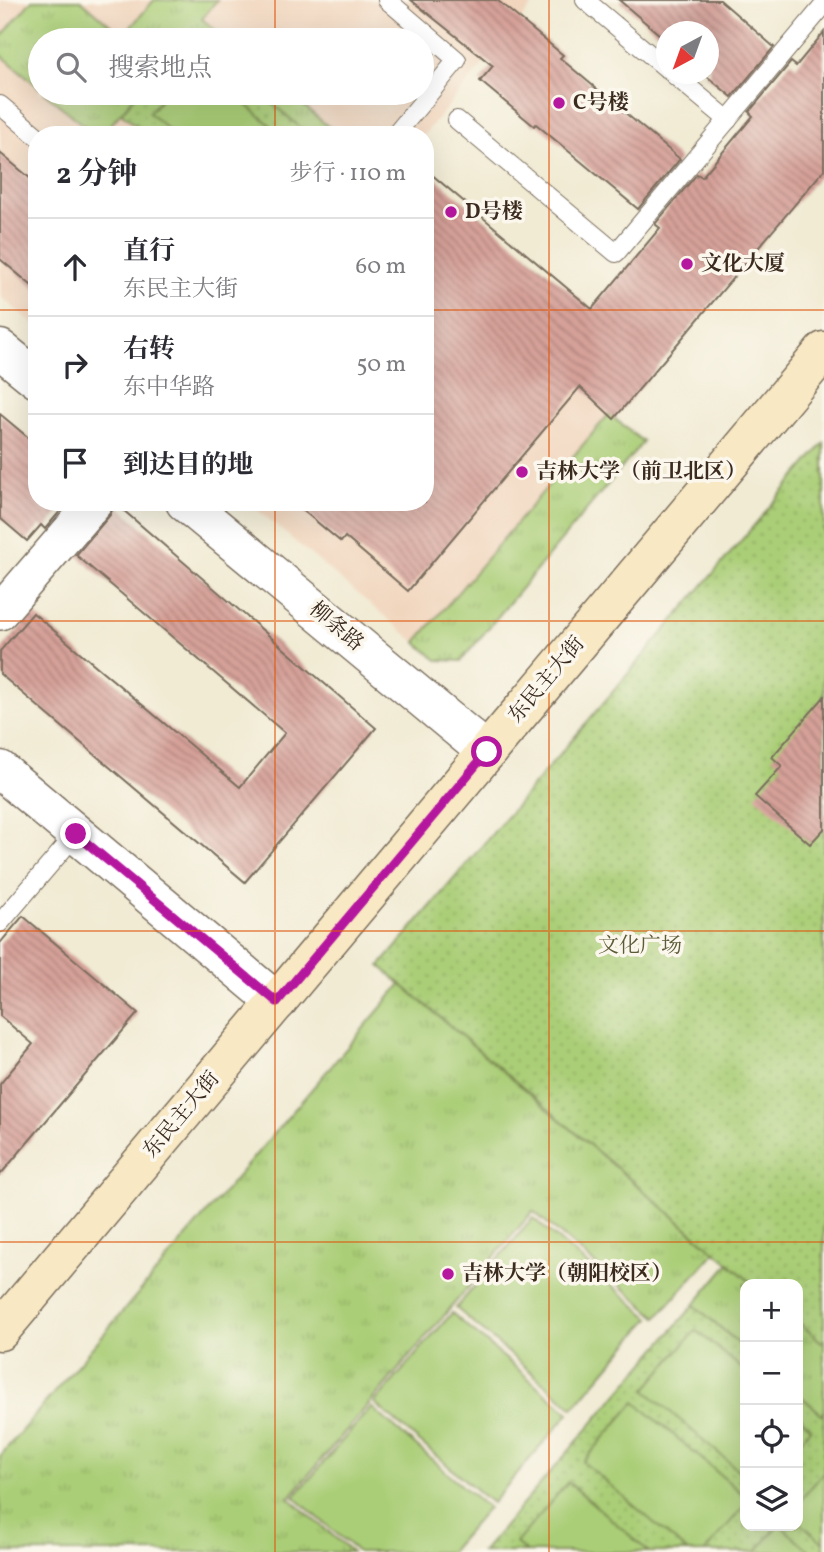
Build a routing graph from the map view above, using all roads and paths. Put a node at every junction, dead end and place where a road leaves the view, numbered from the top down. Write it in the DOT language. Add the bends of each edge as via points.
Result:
graph roads {
  1 [pos="387,0"];
  2 [pos="585,0"];
  3 [pos="824,5"];
  4 [pos="420,28"];
  5 [pos="434,40"];
  6 [pos="656,59"];
  7 [pos="685,84"];
  8 [pos="434,88"];
  9 [pos="0,105"];
  10 [pos="420,105"];
  11 [pos="457,120"];
  12 [pos="728,120"];
  13 [pos="402,126"];
  14 [pos="28,128"];
  15 [pos="0,349"];
  16 [pos="824,351"];
  17 [pos="28,372"];
  18 [pos="87,511"];
  19 [pos="197,511"];
  20 [pos="0,612"];
  21 [pos="487,752"];
  22 [pos="0,770"];
  23 [pos="76,834"];
  24 [pos="0,923"];
  25 [pos="277,1002"];
  26 [pos="0,1331"];
  1 -- 4 [label="lane"];
  2 -- 6 [label="lane"];
  3 -- 12 [label="lane"];
  5 -- 8 [label="lane" via="457,60"];
  7 -- 12 [label="lane"];
  9 -- 14 [label="lane"];
  10 -- 13 [label="lane"];
  11 -- 12 [label="lane" via="616,253"];
  15 -- 17 [label="street"];
  16 -- 21 [label="main road, 东民主大街"];
  18 -- 20 [label="street"];
  19 -- 21 [label="street, 柳条路"];
  21 -- 25 [label="main road, 东民主大街"];
  22 -- 23 [label="street"];
  23 -- 24 [label="lane"];
  23 -- 25 [label="street"];
  25 -- 26 [label="main road, 东民主大街"];
}
